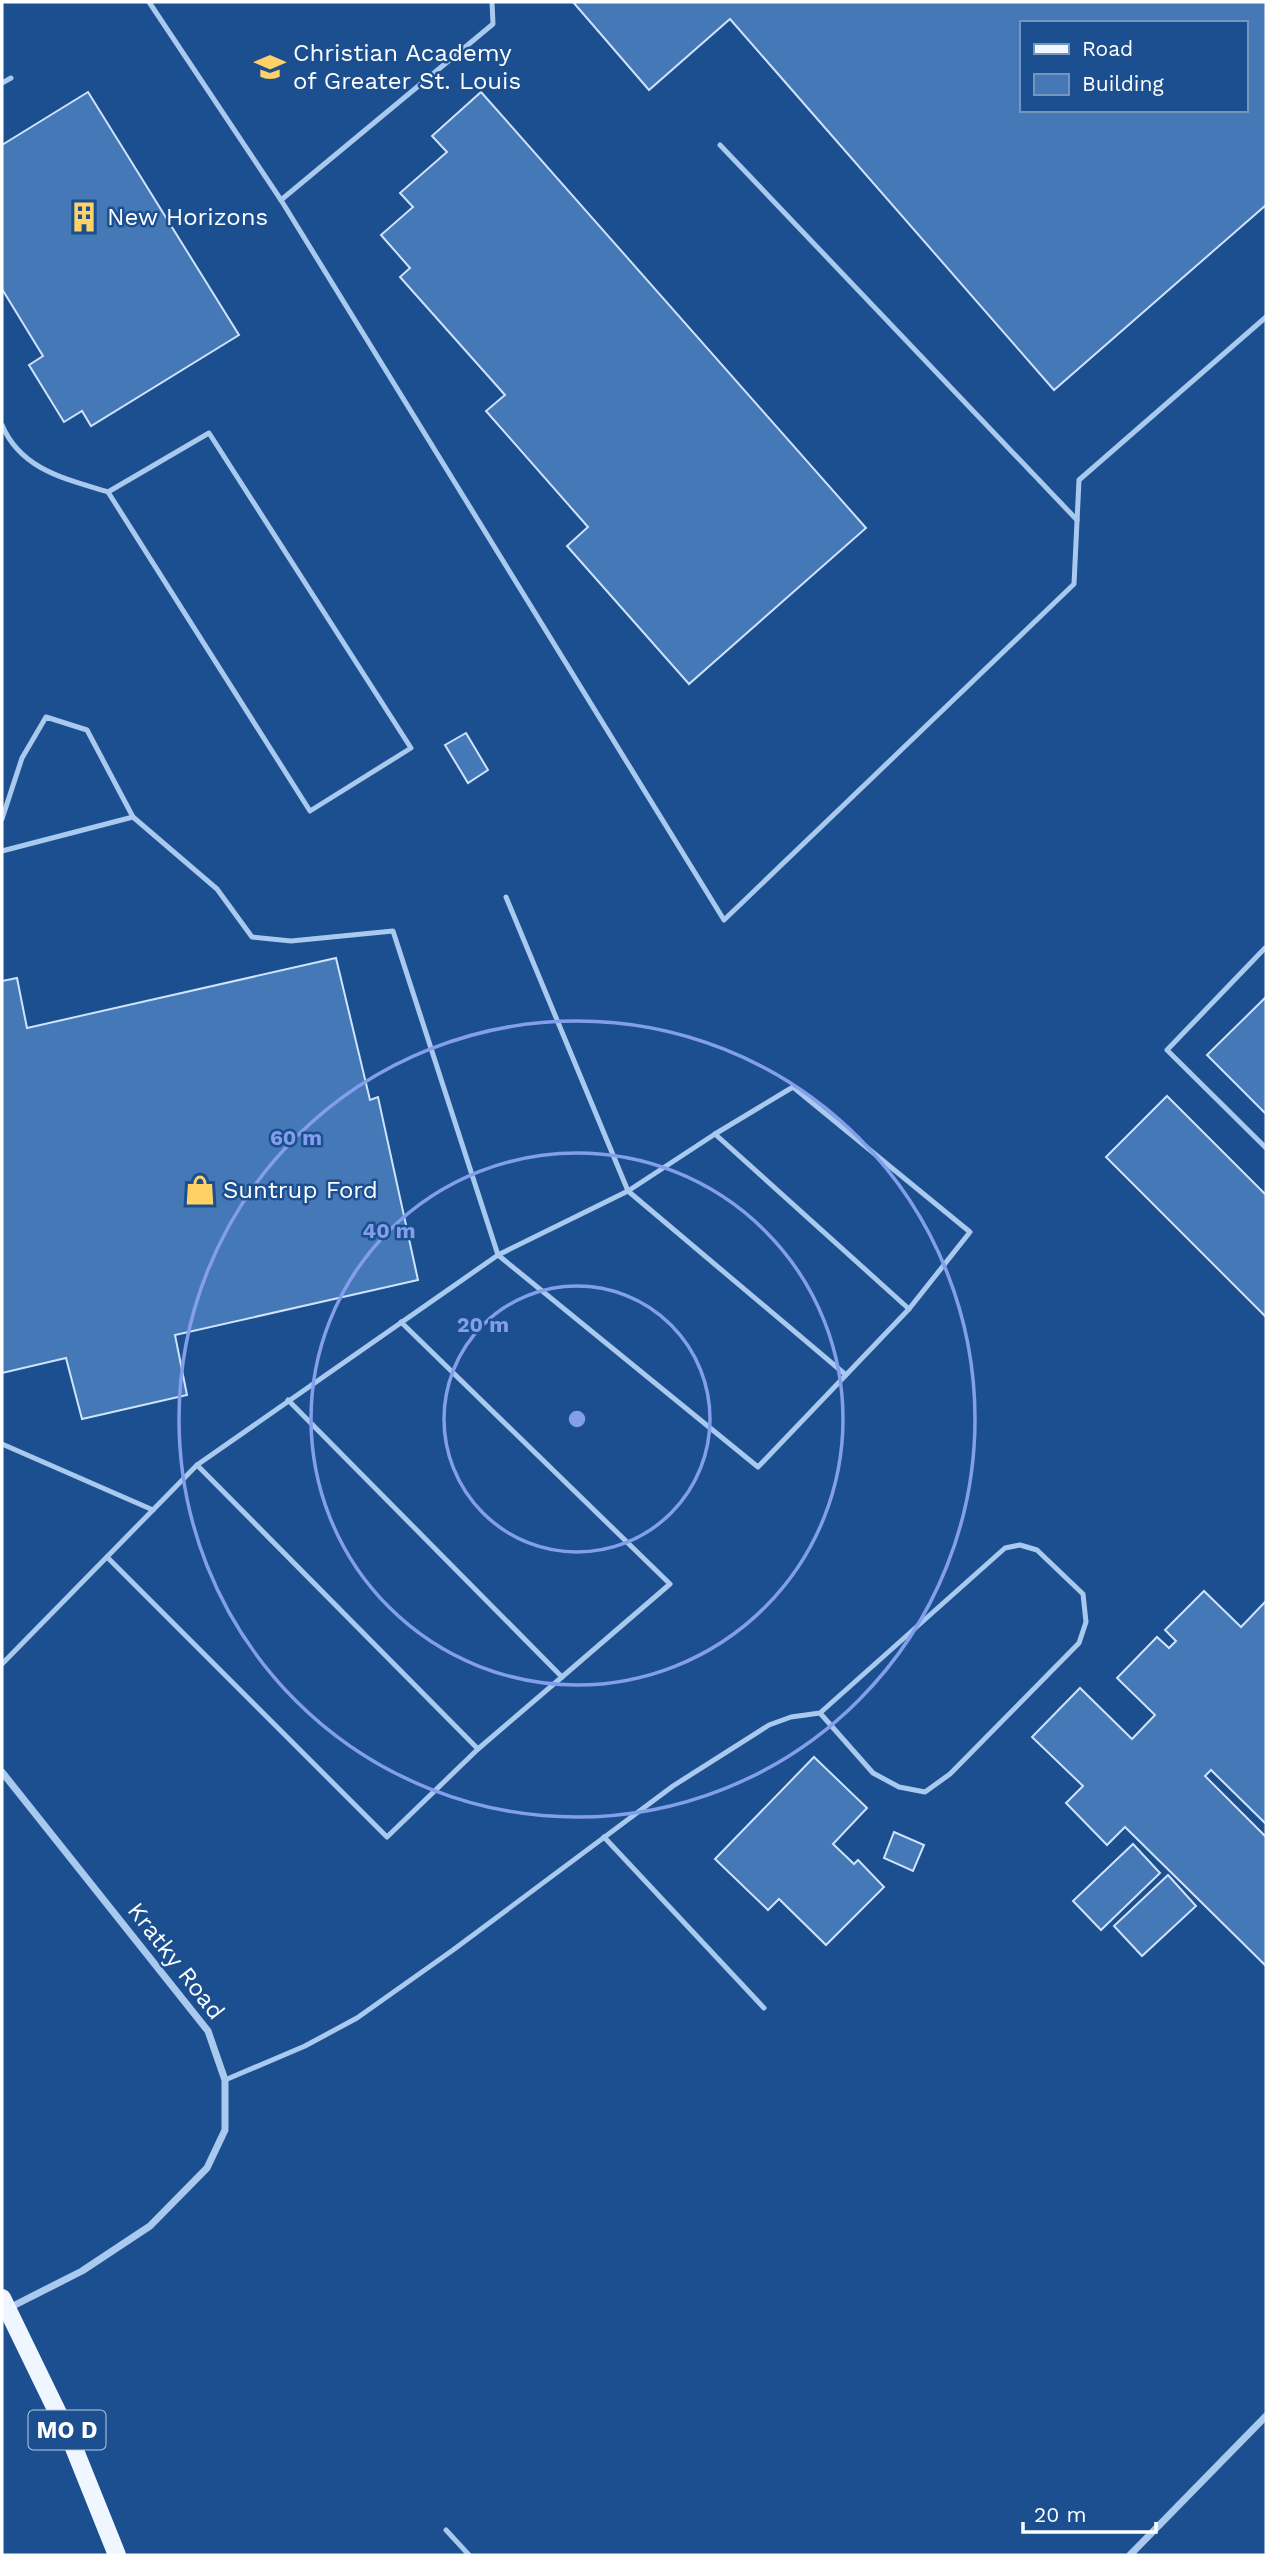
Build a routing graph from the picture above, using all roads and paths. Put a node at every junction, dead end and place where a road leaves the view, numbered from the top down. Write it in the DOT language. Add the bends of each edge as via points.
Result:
graph roads {
  1 [pos="149,2"];
  2 [pos="492,2"];
  3 [pos="11,78"];
  4 [pos="2,83"];
  5 [pos="720,145"];
  6 [pos="281,200"];
  7 [pos="1266,317"];
  8 [pos="2,425"];
  9 [pos="108,492"];
  10 [pos="1077,520"];
  11 [pos="132,817"];
  12 [pos="2,819"];
  13 [pos="2,850"];
  14 [pos="506,897"];
  15 [pos="1266,950"];
  16 [pos="715,1134"];
  17 [pos="1266,1149"];
  18 [pos="628,1191"];
  19 [pos="498,1255"];
  20 [pos="909,1309"];
  21 [pos="401,1322"];
  22 [pos="846,1375"];
  23 [pos="288,1400"];
  24 [pos="2,1444"];
  25 [pos="197,1465"];
  26 [pos="153,1510"];
  27 [pos="107,1557"];
  28 [pos="2,1664"];
  29 [pos="562,1677"];
  30 [pos="820,1713"];
  31 [pos="478,1749"];
  32 [pos="2,1772"];
  33 [pos="604,1837"];
  34 [pos="764,2008"];
  35 [pos="225,2080"];
  36 [pos="3,2306"];
  37 [pos="1266,2416"];
  38 [pos="446,2530"];
  39 [pos="117,2555"];
  40 [pos="469,2555"];
  41 [pos="1130,2555"];
  1 -- 6 [label="lane"];
  2 -- 6 [label="lane" via="493,24"];
  3 -- 4 [label="lane"];
  5 -- 10 [label="lane"];
  6 -- 10 [label="lane" via="724,919 1074,584"];
  7 -- 10 [label="lane" via="1079,480"];
  8 -- 9 [label="lane" via="31,464"];
  9 -- 9 [label="lane" via="209,433 411,748 310,811"];
  11 -- 12 [label="lane" via="87,730 46,718 22,758"];
  11 -- 13 [label="lane"];
  11 -- 19 [label="lane" via="217,889 252,937 291,941 393,931"];
  14 -- 18 [label="lane"];
  15 -- 17 [label="lane" via="1167,1050"];
  16 -- 18 [label="lane"];
  16 -- 20 [label="lane"];
  16 -- 20 [label="lane" via="793,1087 970,1232"];
  18 -- 19 [label="lane"];
  18 -- 22 [label="lane"];
  19 -- 21 [label="lane"];
  19 -- 22 [label="lane" via="758,1467"];
  20 -- 22 [label="lane"];
  21 -- 23 [label="lane"];
  21 -- 29 [label="lane" via="670,1584"];
  23 -- 25 [label="lane"];
  23 -- 29 [label="lane"];
  24 -- 26 [label="lane"];
  25 -- 26 [label="lane"];
  25 -- 31 [label="lane"];
  26 -- 27 [label="lane"];
  27 -- 28 [label="lane"];
  27 -- 31 [label="lane" via="387,1836"];
  29 -- 31 [label="lane"];
  30 -- 30 [label="lane" via="873,1773 900,1787 925,1792 950,1774 1079,1643 1086,1622 1083,1594 1037,1550 1020,1545 1004,1548"];
  30 -- 33 [label="lane" via="769,1726 673,1786"];
  32 -- 35 [label="street, Kratky Road" via="208,2031"];
  33 -- 34 [label="lane"];
  33 -- 35 [label="lane" via="357,2018"];
  35 -- 36 [label="street, Kratky Road" via="225,2130 207,2168 150,2226 82,2271"];
  36 -- 39 [label="main road, MO D" via="70,2438"];
  37 -- 41 [label="street"];
  38 -- 40 [label="lane"];
}
